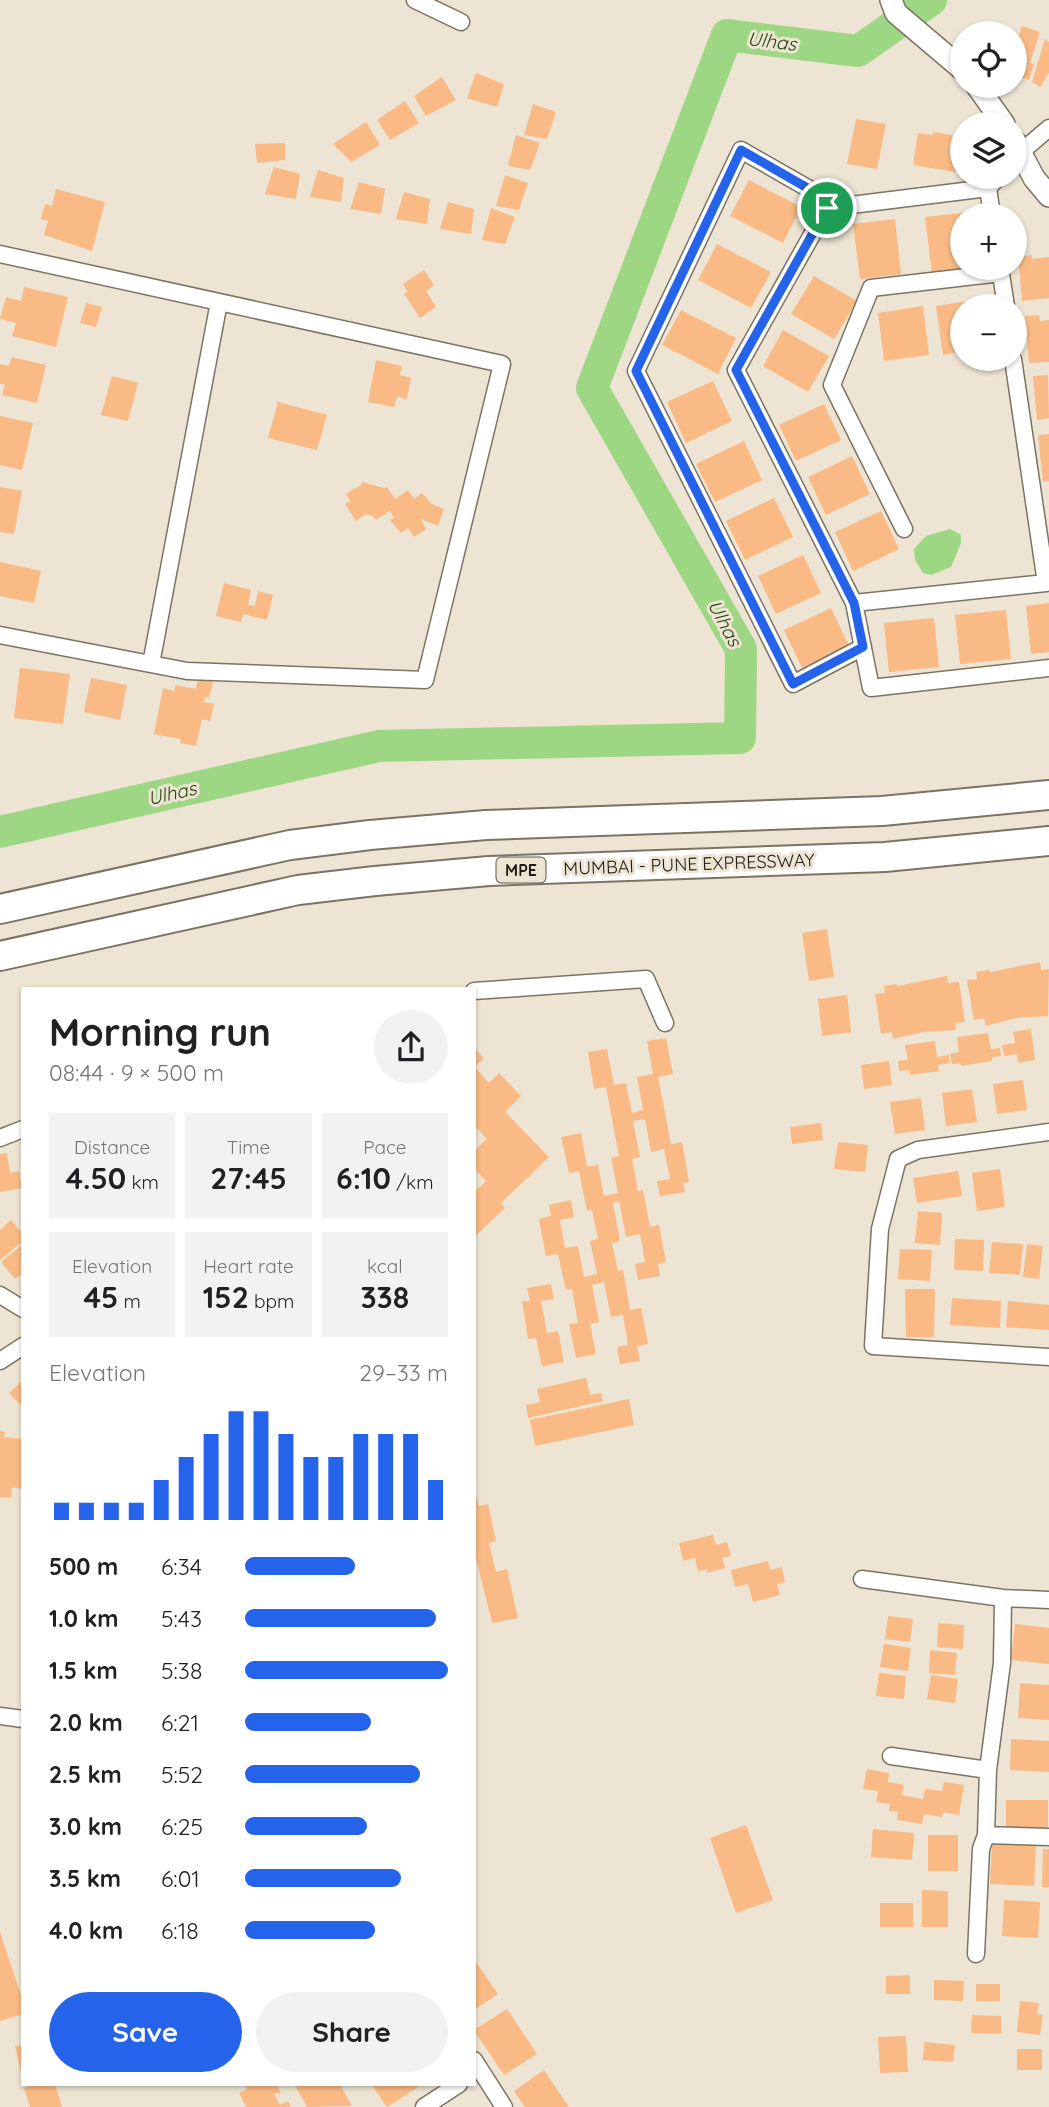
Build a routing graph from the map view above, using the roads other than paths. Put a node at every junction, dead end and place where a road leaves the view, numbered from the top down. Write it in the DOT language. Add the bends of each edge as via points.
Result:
graph roads {
  1 [pos="415,0"];
  2 [pos="893,7"];
  3 [pos="461,22"];
  4 [pos="950,58"];
  5 [pos="1049,128"];
  6 [pos="1027,143"];
  7 [pos="1027,166"];
  8 [pos="950,189"];
  9 [pos="1049,196"];
  10 [pos="839,206"];
  11 [pos="0,254"];
  12 [pos="950,277"];
  13 [pos="219,302"];
  14 [pos="1016,371"];
  15 [pos="1041,490"];
  16 [pos="904,529"];
  17 [pos="1048,582"];
  18 [pos="854,603"];
  19 [pos="0,635"];
  20 [pos="863,647"];
  21 [pos="151,664"];
  22 [pos="1049,667"];
  23 [pos="1049,794"];
  24 [pos="1049,841"];
  25 [pos="0,909"];
  26 [pos="0,956"];
  27 [pos="476,991"];
  28 [pos="665,1023"];
  29 [pos="21,1130"];
  30 [pos="1049,1132"];
  31 [pos="0,1138"];
  32 [pos="0,1295"];
  33 [pos="21,1307"];
  34 [pos="21,1347"];
  35 [pos="1049,1357"];
  36 [pos="0,1362"];
  37 [pos="862,1580"];
  38 [pos="1003,1598"];
  39 [pos="1049,1600"];
  40 [pos="0,1716"];
  41 [pos="21,1719"];
  42 [pos="891,1756"];
  43 [pos="988,1770"];
  44 [pos="986,1835"];
  45 [pos="1049,1837"];
  46 [pos="976,1954"];
  47 [pos="476,2068"];
  48 [pos="456,2086"];
  49 [pos="424,2107"];
  50 [pos="504,2107"];
  1 -- 3 [label="street"];
  2 -- 4 [label="street"];
  5 -- 6 [label="street"];
  7 -- 9 [label="street"];
  8 -- 10 [label="street"];
  10 -- 18 [label="street" via="827,208 736,370"];
  10 -- 20 [label="street" via="741,150 636,371 793,684"];
  11 -- 13 [label="street"];
  12 -- 16 [label="street" via="871,288 832,385"];
  13 -- 21 [label="street"];
  13 -- 21 [label="street" via="502,364 425,680 187,671"];
  14 -- 15 [label="street"];
  15 -- 17 [label="street"];
  17 -- 18 [label="street"];
  18 -- 20 [label="street"];
  19 -- 21 [label="street"];
  20 -- 22 [label="street" via="872,688"];
  23 -- 25 [label="highway" via="882,811 486,825 370,835 290,845"];
  24 -- 26 [label="highway, MUMBAI - PUNE EXPRESSWAY / MPE" via="885,857 489,871 375,881 298,890"];
  27 -- 28 [label="street" via="646,979"];
  29 -- 31 [label="street"];
  30 -- 35 [label="street" via="918,1150 898,1159 880,1230 873,1346"];
  32 -- 33 [label="street"];
  34 -- 36 [label="street"];
  37 -- 38 [label="street"];
  38 -- 39 [label="street"];
  38 -- 43 [label="street" via="1002,1662"];
  40 -- 41 [label="street"];
  42 -- 43 [label="street"];
  43 -- 44 [label="street"];
  44 -- 45 [label="street"];
  44 -- 46 [label="street" via="981,1849"];
  47 -- 50 [label="street"];
  48 -- 49 [label="street"];
}
